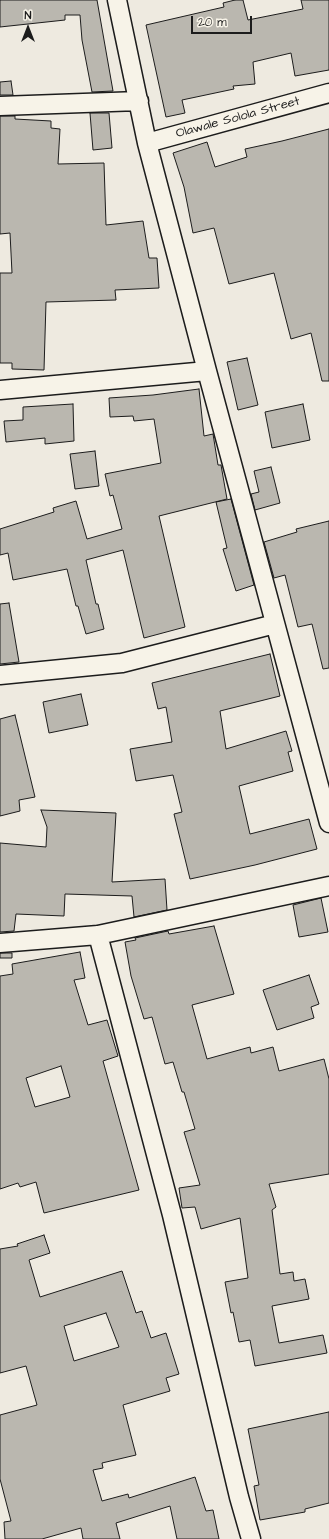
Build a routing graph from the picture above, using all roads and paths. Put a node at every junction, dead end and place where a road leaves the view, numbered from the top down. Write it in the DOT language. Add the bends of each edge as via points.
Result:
graph roads {
  1 [pos="117,0"];
  2 [pos="329,93"];
  3 [pos="139,101"];
  4 [pos="0,106"];
  5 [pos="147,143"];
  6 [pos="207,371"];
  7 [pos="0,390"];
  8 [pos="275,624"];
  9 [pos="0,676"];
  10 [pos="329,823"];
  11 [pos="329,886"];
  12 [pos="98,935"];
  13 [pos="0,943"];
  14 [pos="251,1539"];
  1 -- 3 [label="street"];
  2 -- 5 [label="street, Olawale Solola Street"];
  3 -- 4 [label="street"];
  3 -- 5 [label="street"];
  5 -- 6 [label="street"];
  6 -- 7 [label="street"];
  6 -- 8 [label="street"];
  8 -- 9 [label="street" via="122,663"];
  8 -- 10 [label="street"];
  11 -- 12 [label="street"];
  12 -- 13 [label="street"];
  12 -- 14 [label="street" via="172,1215"];
}
